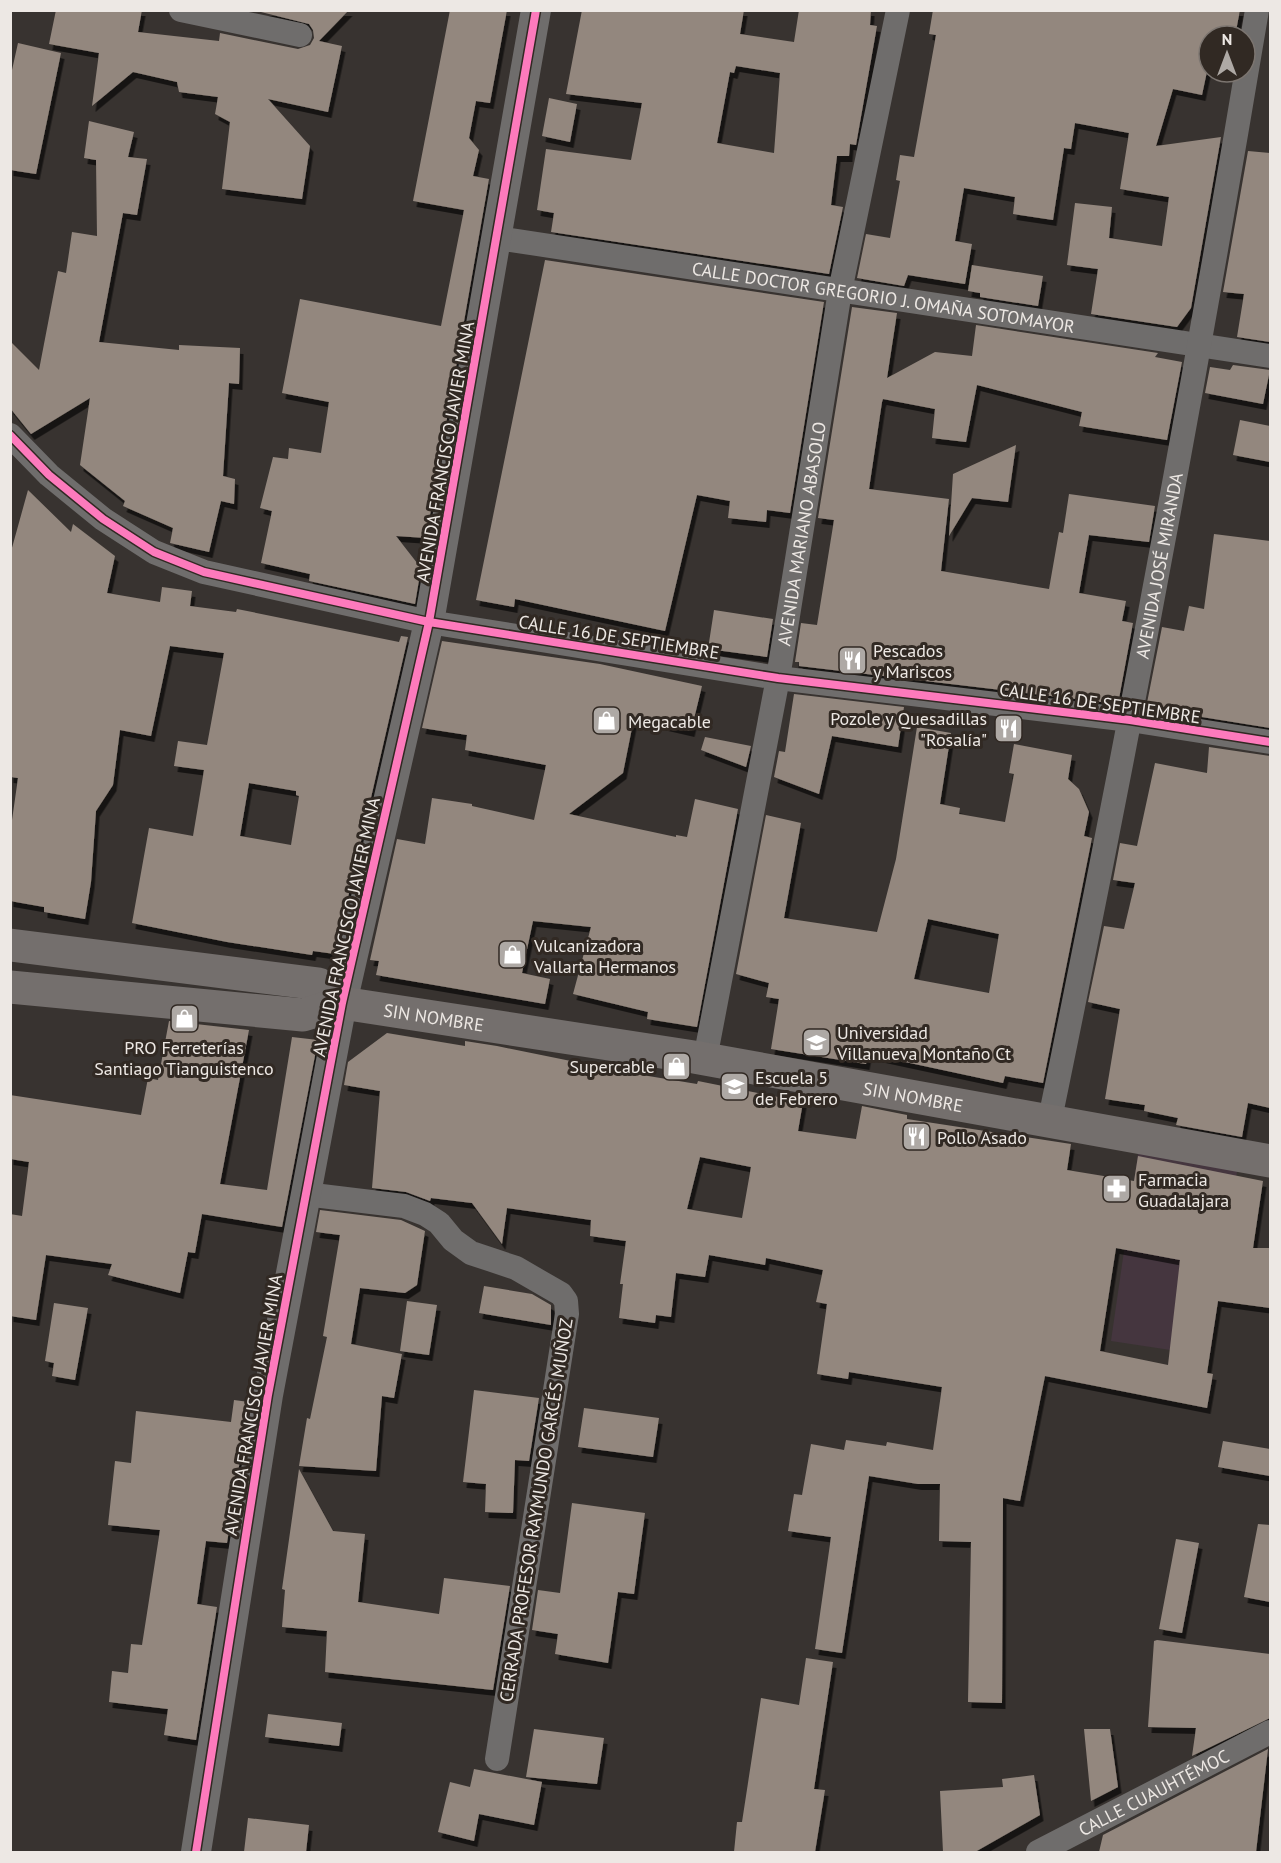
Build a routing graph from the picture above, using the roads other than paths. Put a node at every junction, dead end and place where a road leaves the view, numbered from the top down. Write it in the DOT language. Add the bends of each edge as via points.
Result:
graph roads {
  1 [pos="181,10"];
  2 [pos="536,10"];
  3 [pos="898,10"];
  4 [pos="1257,10"];
  5 [pos="300,35"];
  6 [pos="498,238"];
  7 [pos="840,291"];
  8 [pos="1202,344"];
  9 [pos="1270,356"];
  10 [pos="10,435"];
  11 [pos="429,622"];
  12 [pos="778,678"];
  13 [pos="1130,720"];
  14 [pos="1270,742"];
  15 [pos="10,945"];
  16 [pos="10,987"];
  17 [pos="342,1003"];
  18 [pos="705,1059"];
  19 [pos="1050,1119"];
  20 [pos="1270,1161"];
  21 [pos="305,1194"];
  22 [pos="1270,1732"];
  23 [pos="497,1759"];
  24 [pos="196,1852"];
  25 [pos="1038,1852"];
  1 -- 5 [label="street"];
  2 -- 6 [label="street, AVENIDA FRANCISCO JAVIER MINA"];
  3 -- 7 [label="street, AVENIDA MARIANO ABASOLO"];
  4 -- 8 [label="street, AVENIDA JOSÉ MIRANDA"];
  6 -- 7 [label="street, CALLE DOCTOR GREGORIO J. OMAÑA SOTOMAYOR"];
  6 -- 11 [label="street, AVENIDA FRANCISCO JAVIER MINA"];
  7 -- 8 [label="street, CALLE DOCTOR GREGORIO J. OMAÑA SOTOMAYOR"];
  7 -- 12 [label="street, AVENIDA MARIANO ABASOLO"];
  8 -- 9 [label="street, CALLE DOCTOR GREGORIO J. OMAÑA SOTOMAYOR"];
  8 -- 13 [label="street, AVENIDA JOSÉ MIRANDA"];
  10 -- 11 [label="street, CALLE 16 DE SEPTIEMBRE" via="103,519 154,552 204,572"];
  11 -- 12 [label="street, CALLE 16 DE SEPTIEMBRE"];
  11 -- 17 [label="street, AVENIDA FRANCISCO JAVIER MINA"];
  12 -- 13 [label="street, CALLE 16 DE SEPTIEMBRE"];
  12 -- 18 [label="street, AVENIDA MARIANO ABASOLO"];
  13 -- 14 [label="street, CALLE 16 DE SEPTIEMBRE"];
  13 -- 19 [label="street, AVENIDA JOSÉ MIRANDA"];
  15 -- 17 [label="main road" via="319,984"];
  16 -- 17 [label="main road, SIN NOMBRE" via="303,1015"];
  17 -- 18 [label="main road, SIN NOMBRE"];
  17 -- 21 [label="street, AVENIDA FRANCISCO JAVIER MINA"];
  18 -- 19 [label="main road, SIN NOMBRE"];
  19 -- 20 [label="main road, SIN NOMBRE"];
  21 -- 23 [label="street, CERRADA PROFESOR RAYMUNDO GARCÉS MUÑOZ" via="404,1206 425,1214 471,1253 516,1268 561,1294 566,1301"];
  21 -- 24 [label="street, AVENIDA FRANCISCO JAVIER MINA" via="268,1395"];
  22 -- 25 [label="street, CALLE CUAUHTÉMOC"];
}
